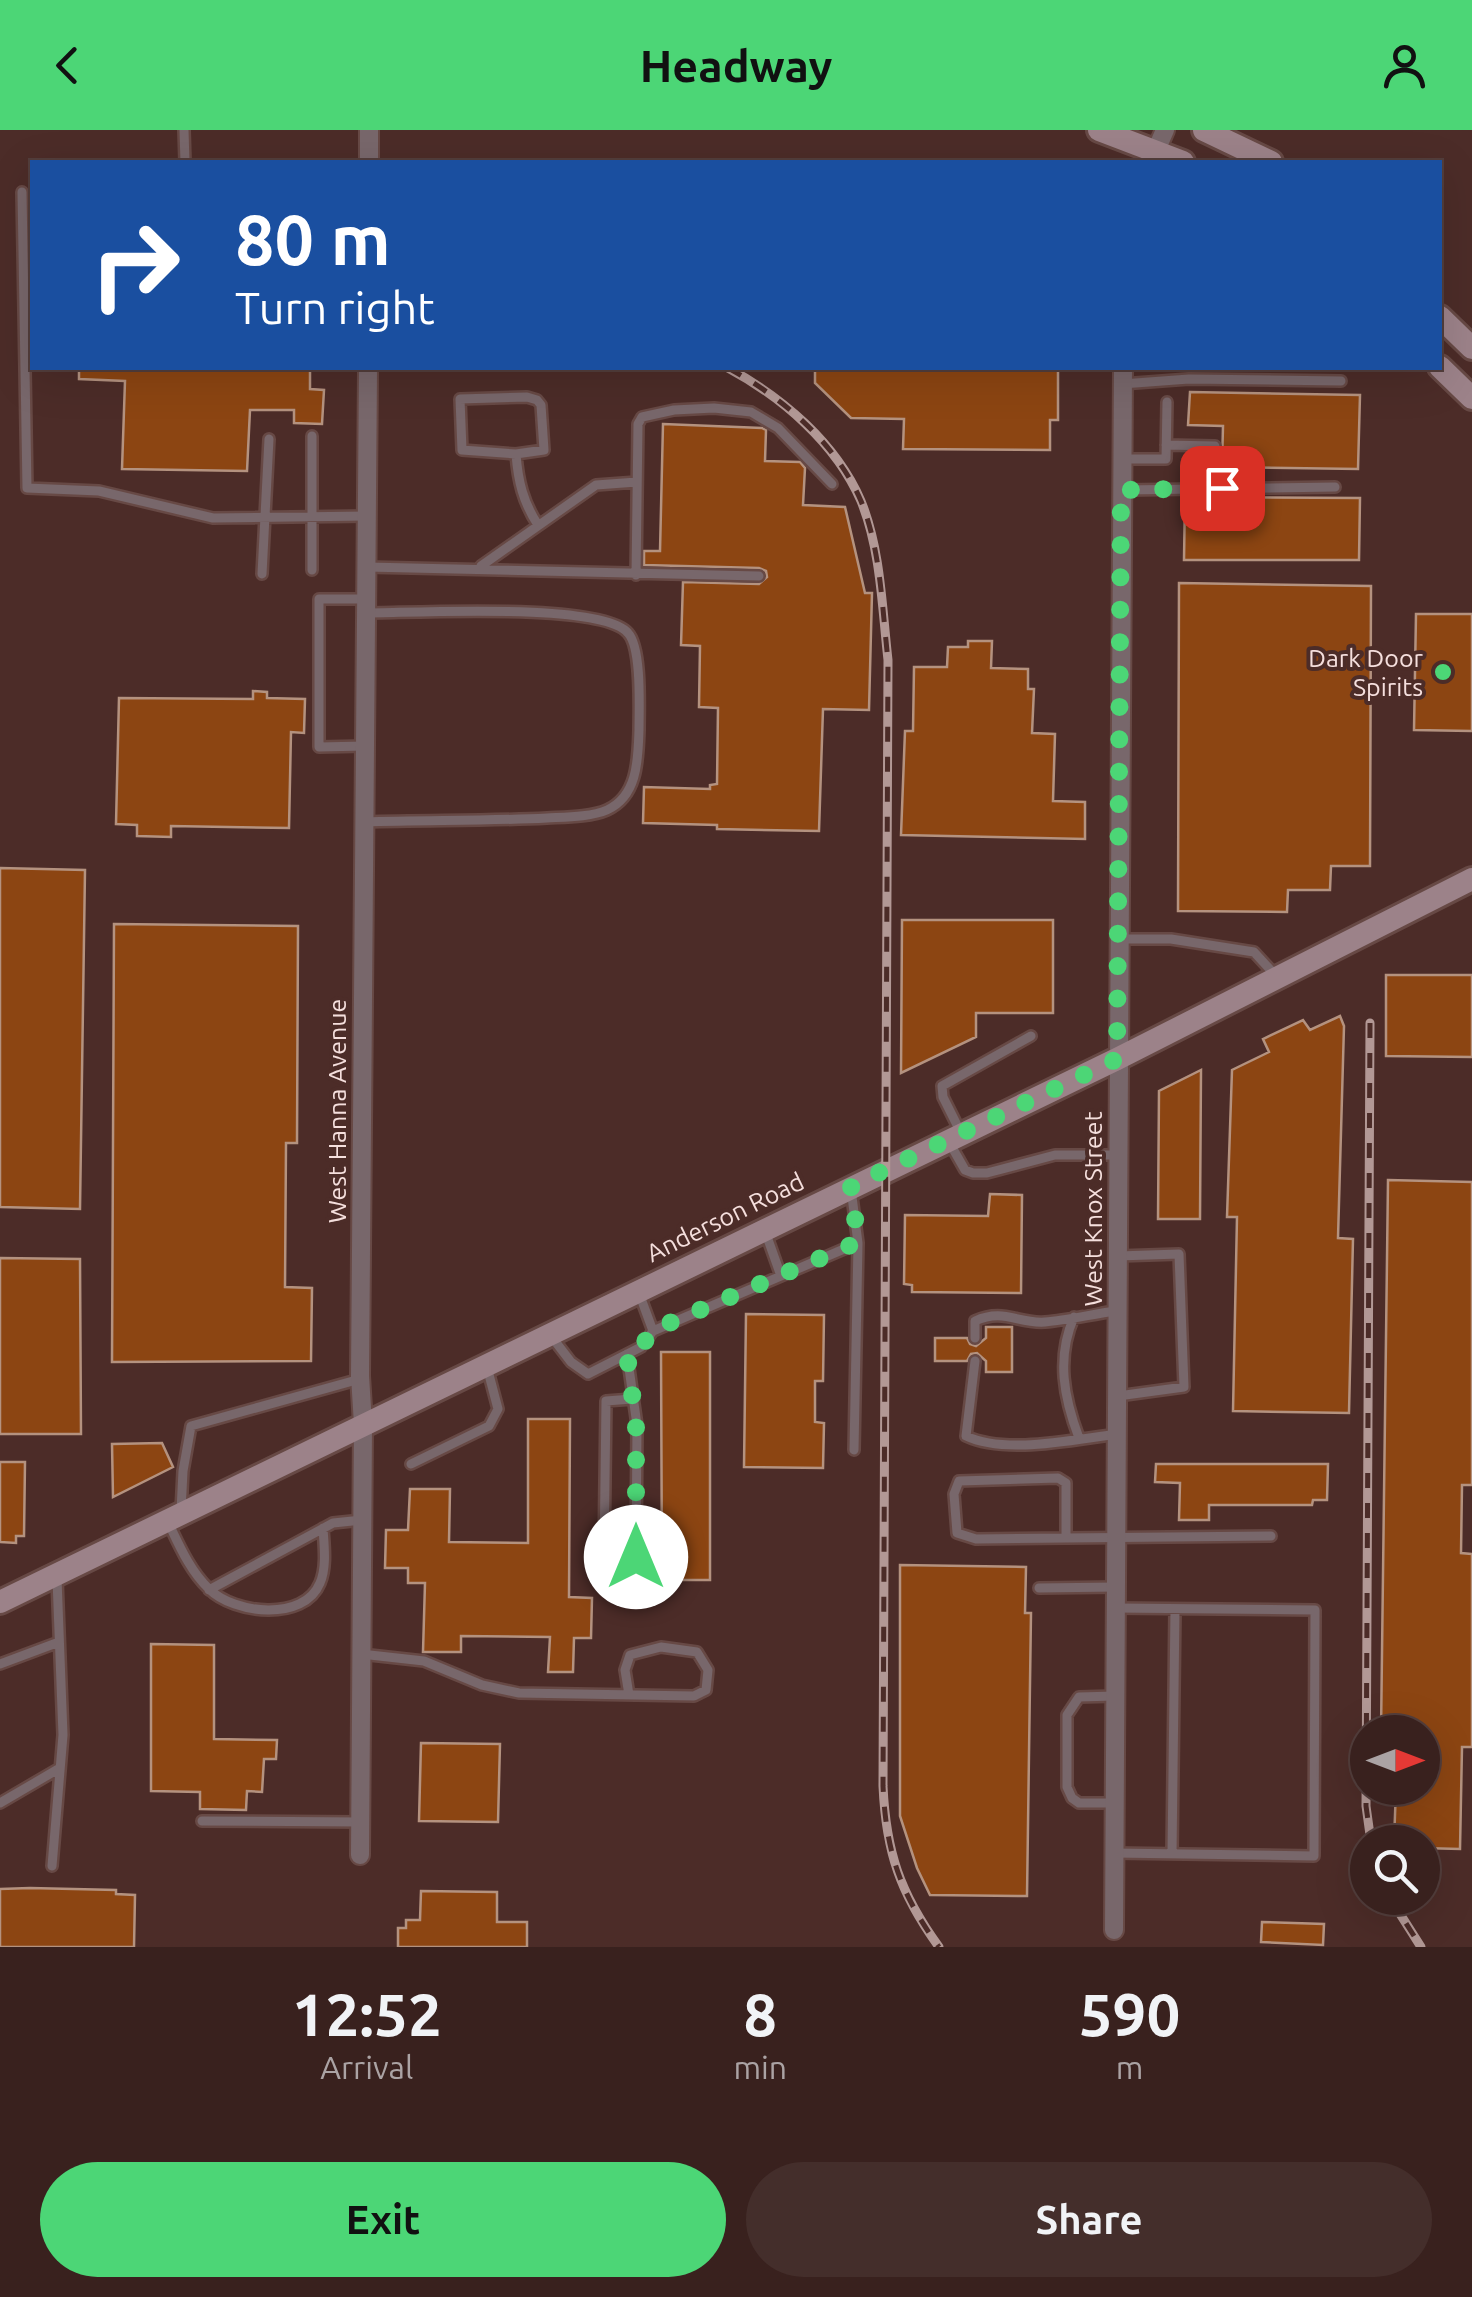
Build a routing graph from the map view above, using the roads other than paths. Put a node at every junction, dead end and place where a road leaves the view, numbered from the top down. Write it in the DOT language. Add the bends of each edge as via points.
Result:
graph roads {
  1 [pos="184,130"];
  2 [pos="369,130"];
  3 [pos="1100,130"];
  4 [pos="1204,130"];
  5 [pos="1157,148"];
  6 [pos="184,160"];
  7 [pos="369,160"];
  8 [pos="1179,160"];
  9 [pos="1267,160"];
  10 [pos="22,192"];
  11 [pos="1442,318"];
  12 [pos="1472,348"];
  13 [pos="1442,368"];
  14 [pos="368,370"];
  15 [pos="1122,376"];
  16 [pos="1341,381"];
  17 [pos="1472,398"];
  18 [pos="1167,402"];
  19 [pos="312,436"];
  20 [pos="270,439"];
  21 [pos="1166,445"];
  22 [pos="1215,446"];
  23 [pos="516,454"];
  24 [pos="1121,458"];
  25 [pos="636,482"];
  26 [pos="832,484"];
  27 [pos="1335,487"];
  28 [pos="1121,490"];
  29 [pos="312,516"];
  30 [pos="367,516"];
  31 [pos="263,517"];
  32 [pos="538,525"];
  33 [pos="367,567"];
  34 [pos="479,568"];
  35 [pos="312,570"];
  36 [pos="262,574"];
  37 [pos="636,575"];
  38 [pos="759,576"];
  39 [pos="366,606"];
  40 [pos="365,746"];
  41 [pos="365,822"];
  42 [pos="1472,878"];
  43 [pos="1118,939"];
  44 [pos="1278,977"];
  45 [pos="1031,1036"];
  46 [pos="1117,1059"];
  47 [pos="954,1137"];
  48 [pos="1118,1155"];
  49 [pos="851,1186"];
  50 [pos="764,1229"];
  51 [pos="858,1242"];
  52 [pos="1118,1256"];
  53 [pos="781,1276"];
  54 [pos="638,1290"];
  55 [pos="1118,1311"];
  56 [pos="1074,1316"];
  57 [pos="653,1330"];
  58 [pos="549,1334"];
  59 [pos="974,1338"];
  60 [pos="627,1354"];
  61 [pos="974,1361"];
  62 [pos="486,1364"];
  63 [pos="360,1379"];
  64 [pos="1118,1396"];
  65 [pos="632,1399"];
  66 [pos="363,1424"];
  67 [pos="1118,1434"];
  68 [pos="1079,1438"];
  69 [pos="854,1450"];
  70 [pos="411,1464"];
  71 [pos="174,1519"];
  72 [pos="362,1520"];
  73 [pos="323,1528"];
  74 [pos="1271,1536"];
  75 [pos="1066,1538"];
  76 [pos="1116,1539"];
  77 [pos="57,1576"];
  78 [pos="1116,1587"];
  79 [pos="1039,1588"];
  80 [pos="209,1590"];
  81 [pos="0,1602"];
  82 [pos="1116,1608"];
  83 [pos="1175,1609"];
  84 [pos="59,1642"];
  85 [pos="361,1654"];
  86 [pos="0,1664"];
  87 [pos="629,1695"];
  88 [pos="1114,1696"];
  89 [pos="60,1768"];
  90 [pos="1114,1802"];
  91 [pos="0,1803"];
  92 [pos="202,1821"];
  93 [pos="360,1822"];
  94 [pos="1114,1853"];
  95 [pos="1172,1854"];
  96 [pos="360,1856"];
  97 [pos="52,1866"];
  98 [pos="1114,1930"];
  1 -- 6 [label="lane"];
  2 -- 7 [label="street"];
  3 -- 5 [label="street"];
  4 -- 9 [label="street"];
  5 -- 8 [label="street"];
  10 -- 31 [label="lane" via="27,488 99,491 213,518"];
  11 -- 12 [label="street"];
  13 -- 17 [label="street"];
  14 -- 30 [label="street, West Hanna Avenue"];
  15 -- 16 [label="lane"];
  15 -- 24 [label="street, West Knox Street"];
  18 -- 21 [label="lane"];
  19 -- 29 [label="lane"];
  20 -- 31 [label="lane"];
  21 -- 22 [label="lane"];
  21 -- 24 [label="lane" via="1166,459"];
  23 -- 23 [label="lane" via="462,450 460,398 536,400 544,450"];
  23 -- 32 [label="lane" via="518,482"];
  24 -- 28 [label="street, West Knox Street"];
  25 -- 26 [label="lane" via="642,416 714,408 761,416"];
  25 -- 32 [label="lane" via="596,485"];
  25 -- 37 [label="lane"];
  27 -- 28 [label="lane"];
  28 -- 43 [label="street, West Knox Street"];
  29 -- 30 [label="lane"];
  29 -- 31 [label="lane"];
  29 -- 35 [label="lane"];
  30 -- 33 [label="street, West Hanna Avenue"];
  31 -- 36 [label="lane"];
  32 -- 34 [label="lane"];
  33 -- 34 [label="lane"];
  33 -- 39 [label="street, West Hanna Avenue"];
  34 -- 37 [label="lane"];
  37 -- 38 [label="lane"];
  39 -- 40 [label="street, West Hanna Avenue"];
  39 -- 40 [label="lane" via="319,599 319,747"];
  39 -- 41 [label="lane" via="574,614 616,624 630,634 636,653 639,729 632,785 605,812"];
  40 -- 41 [label="street, West Hanna Avenue"];
  41 -- 63 [label="street, West Hanna Avenue"];
  42 -- 44 [label="street, Anderson Road"];
  43 -- 44 [label="lane" via="1171,939 1254,952"];
  43 -- 46 [label="street, West Knox Street"];
  44 -- 46 [label="street, Anderson Road"];
  45 -- 47 [label="lane" via="942,1086"];
  46 -- 47 [label="street, Anderson Road"];
  46 -- 48 [label="street, West Knox Street"];
  47 -- 48 [label="lane" via="964,1170 973,1173 1055,1155"];
  47 -- 49 [label="street, Anderson Road"];
  48 -- 52 [label="street, West Knox Street"];
  49 -- 50 [label="street, Anderson Road"];
  49 -- 51 [label="lane"];
  50 -- 53 [label="lane"];
  50 -- 54 [label="street, Anderson Road"];
  51 -- 53 [label="lane"];
  51 -- 69 [label="lane"];
  52 -- 55 [label="street, West Knox Street"];
  52 -- 64 [label="lane" via="1179,1254 1184,1387"];
  53 -- 57 [label="lane"];
  54 -- 57 [label="lane"];
  54 -- 58 [label="street, Anderson Road"];
  55 -- 56 [label="lane"];
  55 -- 64 [label="street, West Knox Street"];
  56 -- 59 [label="lane" via="1041,1322 984,1316 974,1321"];
  56 -- 68 [label="lane" via="1063,1382"];
  57 -- 60 [label="lane"];
  58 -- 60 [label="lane" via="588,1374"];
  58 -- 62 [label="street, Anderson Road"];
  60 -- 65 [label="lane"];
  61 -- 68 [label="lane" via="966,1436 1020,1444"];
  62 -- 66 [label="street, Anderson Road"];
  62 -- 70 [label="lane" via="498,1410 489,1426"];
  63 -- 66 [label="street, West Hanna Avenue"];
  63 -- 71 [label="lane" via="190,1426"];
  64 -- 67 [label="street, West Knox Street"];
  65 -- 65 [label="lane" via="636,1557 604,1558 606,1401"];
  66 -- 71 [label="street, Anderson Road"];
  66 -- 72 [label="street, West Hanna Avenue"];
  67 -- 68 [label="lane"];
  67 -- 76 [label="street, West Knox Street"];
  71 -- 77 [label="street, Anderson Road"];
  71 -- 80 [label="lane" via="186,1559"];
  72 -- 73 [label="lane"];
  72 -- 85 [label="street, West Hanna Avenue"];
  73 -- 80 [label="lane"];
  73 -- 80 [label="lane" via="319,1588 294,1607 246,1608"];
  74 -- 76 [label="lane"];
  75 -- 75 [label="lane" via="1066,1484 1058,1478 959,1482 957,1532 976,1539"];
  75 -- 76 [label="lane"];
  76 -- 78 [label="street, West Knox Street"];
  77 -- 81 [label="street, Anderson Road"];
  77 -- 84 [label="lane"];
  78 -- 79 [label="lane"];
  78 -- 82 [label="street, West Knox Street"];
  82 -- 83 [label="lane"];
  82 -- 88 [label="street, West Knox Street"];
  83 -- 95 [label="lane"];
  83 -- 95 [label="lane" via="1315,1610 1314,1856"];
  84 -- 86 [label="lane"];
  84 -- 89 [label="lane"];
  85 -- 87 [label="lane" via="424,1661 519,1692"];
  85 -- 93 [label="street, West Hanna Avenue"];
  87 -- 87 [label="lane" via="694,1696 706,1690 708,1670 697,1652 661,1646 630,1655"];
  88 -- 90 [label="street, West Knox Street"];
  88 -- 90 [label="lane" via="1079,1698 1067,1715 1072,1798"];
  89 -- 91 [label="lane"];
  89 -- 97 [label="lane"];
  90 -- 94 [label="street, West Knox Street"];
  92 -- 93 [label="lane"];
  93 -- 96 [label="street, West Hanna Avenue"];
  94 -- 95 [label="lane"];
  94 -- 98 [label="street, West Knox Street"];
}
